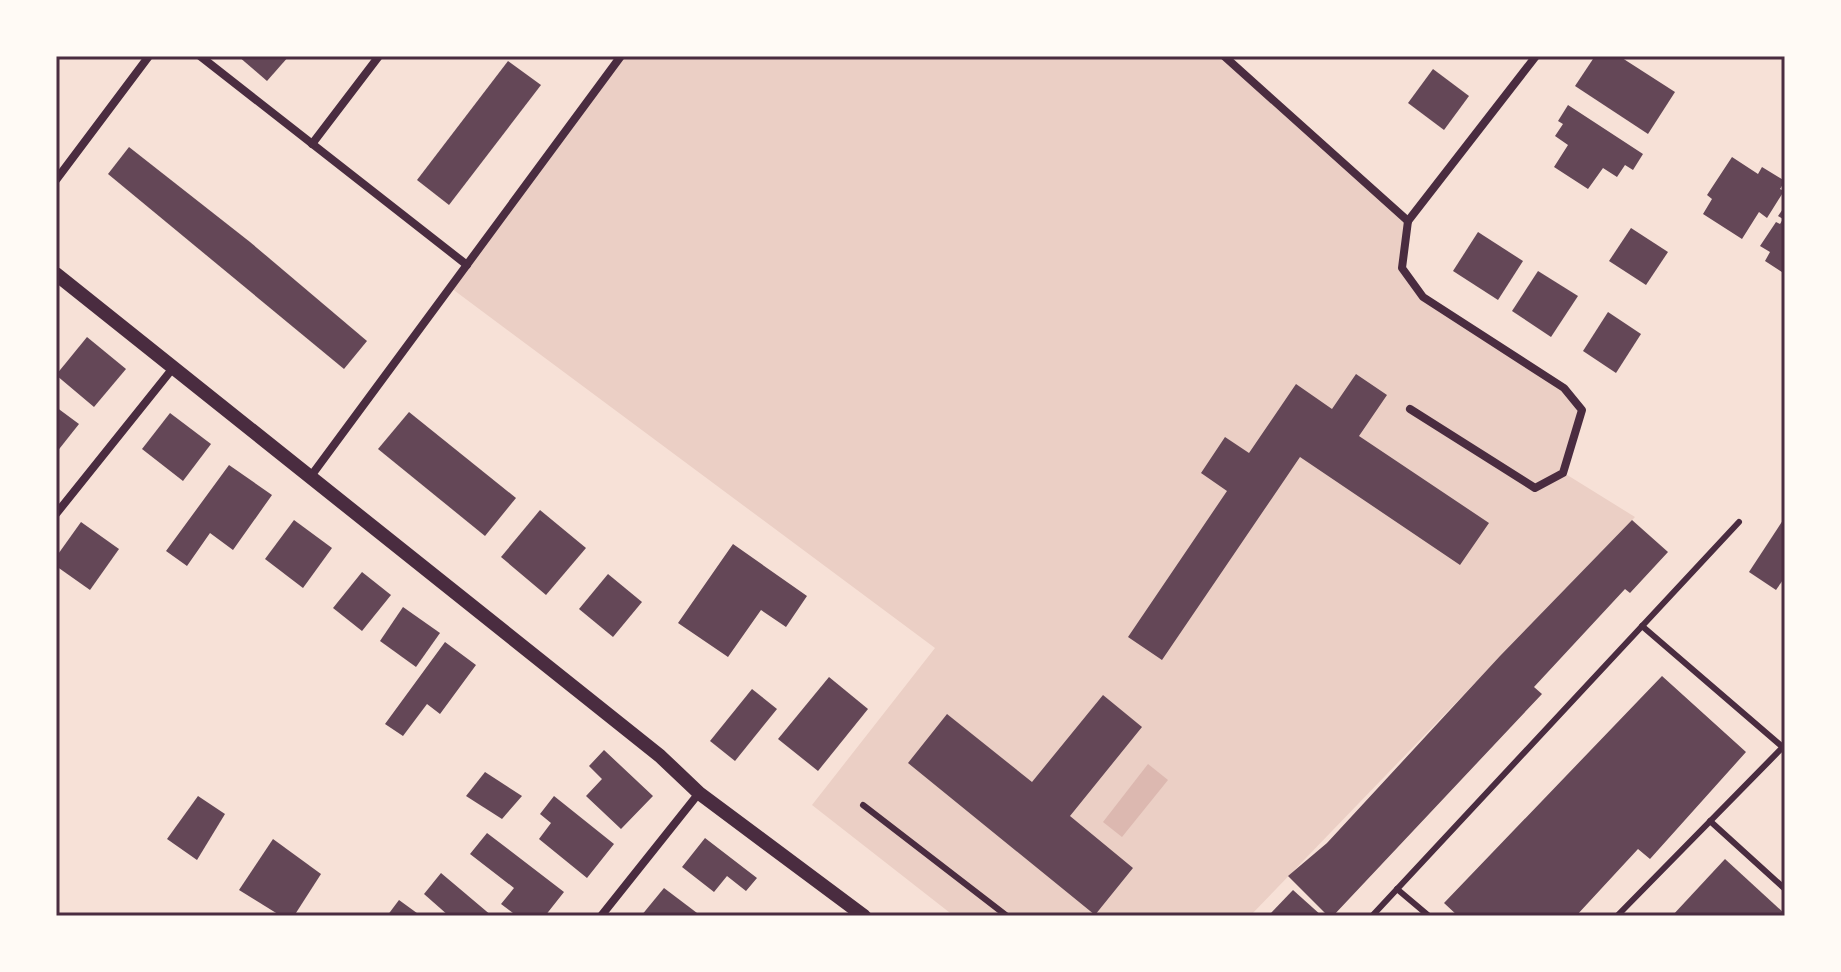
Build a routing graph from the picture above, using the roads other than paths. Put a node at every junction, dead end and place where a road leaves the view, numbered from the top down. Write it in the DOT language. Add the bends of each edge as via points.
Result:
graph roads {
  1 [pos="149,56"];
  2 [pos="200,56"];
  3 [pos="379,56"];
  4 [pos="621,56"];
  5 [pos="1224,56"];
  6 [pos="1536,56"];
  7 [pos="312,144"];
  8 [pos="56,180"];
  9 [pos="1408,221"];
  10 [pos="467,265"];
  11 [pos="56,274"];
  12 [pos="173,368"];
  13 [pos="1410,409"];
  14 [pos="311,476"];
  15 [pos="56,514"];
  16 [pos="1739,522"];
  17 [pos="1642,626"];
  18 [pos="1784,748"];
  19 [pos="699,793"];
  20 [pos="863,805"];
  21 [pos="1710,821"];
  22 [pos="1397,889"];
  23 [pos="1785,889"];
  24 [pos="601,916"];
  25 [pos="864,916"];
  26 [pos="1007,916"];
  27 [pos="1372,916"];
  28 [pos="1429,916"];
  29 [pos="1617,916"];
  1 -- 8 [label="street"];
  2 -- 7 [label="street"];
  3 -- 7 [label="street"];
  4 -- 10 [label="street"];
  5 -- 9 [label="street"];
  6 -- 9 [label="street"];
  7 -- 10 [label="street"];
  9 -- 13 [label="street" via="1402,268 1423,297 1564,388 1582,410 1563,473 1535,488"];
  10 -- 14 [label="street"];
  11 -- 12 [label="street"];
  12 -- 14 [label="street"];
  12 -- 15 [label="street"];
  14 -- 19 [label="street"];
  16 -- 17 [label="lane"];
  17 -- 18 [label="lane"];
  17 -- 22 [label="lane"];
  18 -- 21 [label="lane"];
  19 -- 24 [label="street"];
  19 -- 25 [label="street"];
  20 -- 26 [label="lane"];
  21 -- 23 [label="lane"];
  21 -- 29 [label="lane"];
  22 -- 27 [label="lane"];
  22 -- 28 [label="lane"];
}
